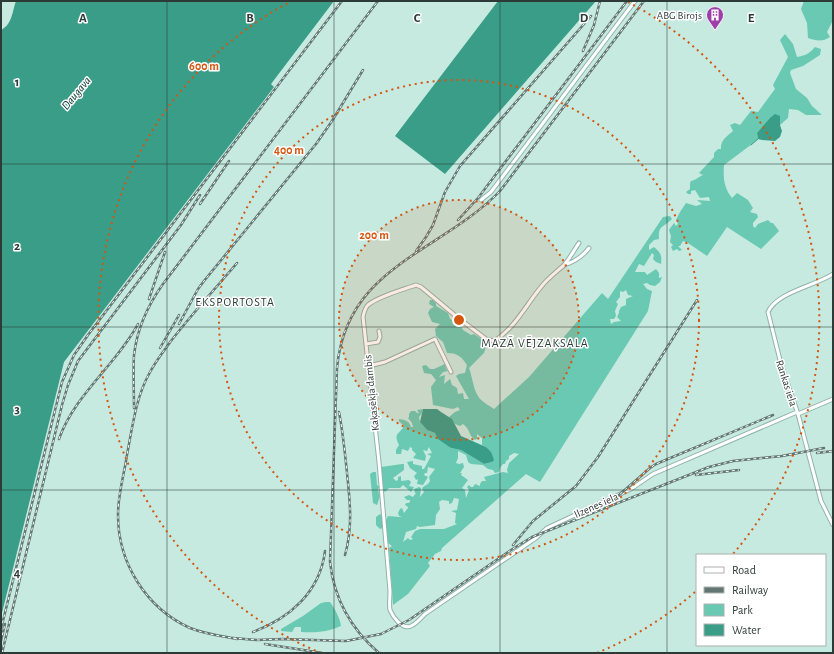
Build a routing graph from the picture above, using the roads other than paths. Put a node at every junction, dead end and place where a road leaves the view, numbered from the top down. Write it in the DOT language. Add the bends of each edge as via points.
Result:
graph roads {
  1 [pos="635,1"];
  2 [pos="481,200"];
  3 [pos="579,243"];
  4 [pos="589,248"];
  5 [pos="564,265"];
  6 [pos="833,274"];
  7 [pos="379,331"];
  8 [pos="366,344"];
  9 [pos="368,366"];
  10 [pos="451,372"];
  11 [pos="833,399"];
  12 [pos="797,413"];
  13 [pos="833,525"];
  14 [pos="412,626"];
  1 -- 2 [label="street" via="496,186"];
  3 -- 5 [label="street"];
  4 -- 5 [label="street" via="579,258"];
  5 -- 8 [label="street, Kaķasēkļa dambis" via="540,288 512,326 494,340 486,339 416,285 381,298 368,306 363,317"];
  6 -- 12 [label="street, Rankas iela" via="794,291 768,312"];
  7 -- 8 [label="street" via="378,342"];
  8 -- 9 [label="street, Kaķasēkļa dambis"];
  9 -- 10 [label="street" via="385,362 435,339"];
  9 -- 14 [label="street, Kaķasēkļa dambis" via="381,484 390,610 401,625"];
  11 -- 12 [label="street, Ilzenes iela"];
  12 -- 13 [label="street, Rankas iela" via="821,501"];
  12 -- 14 [label="street, Ilzenes iela" via="653,474 631,489 547,528 425,614"];
}
